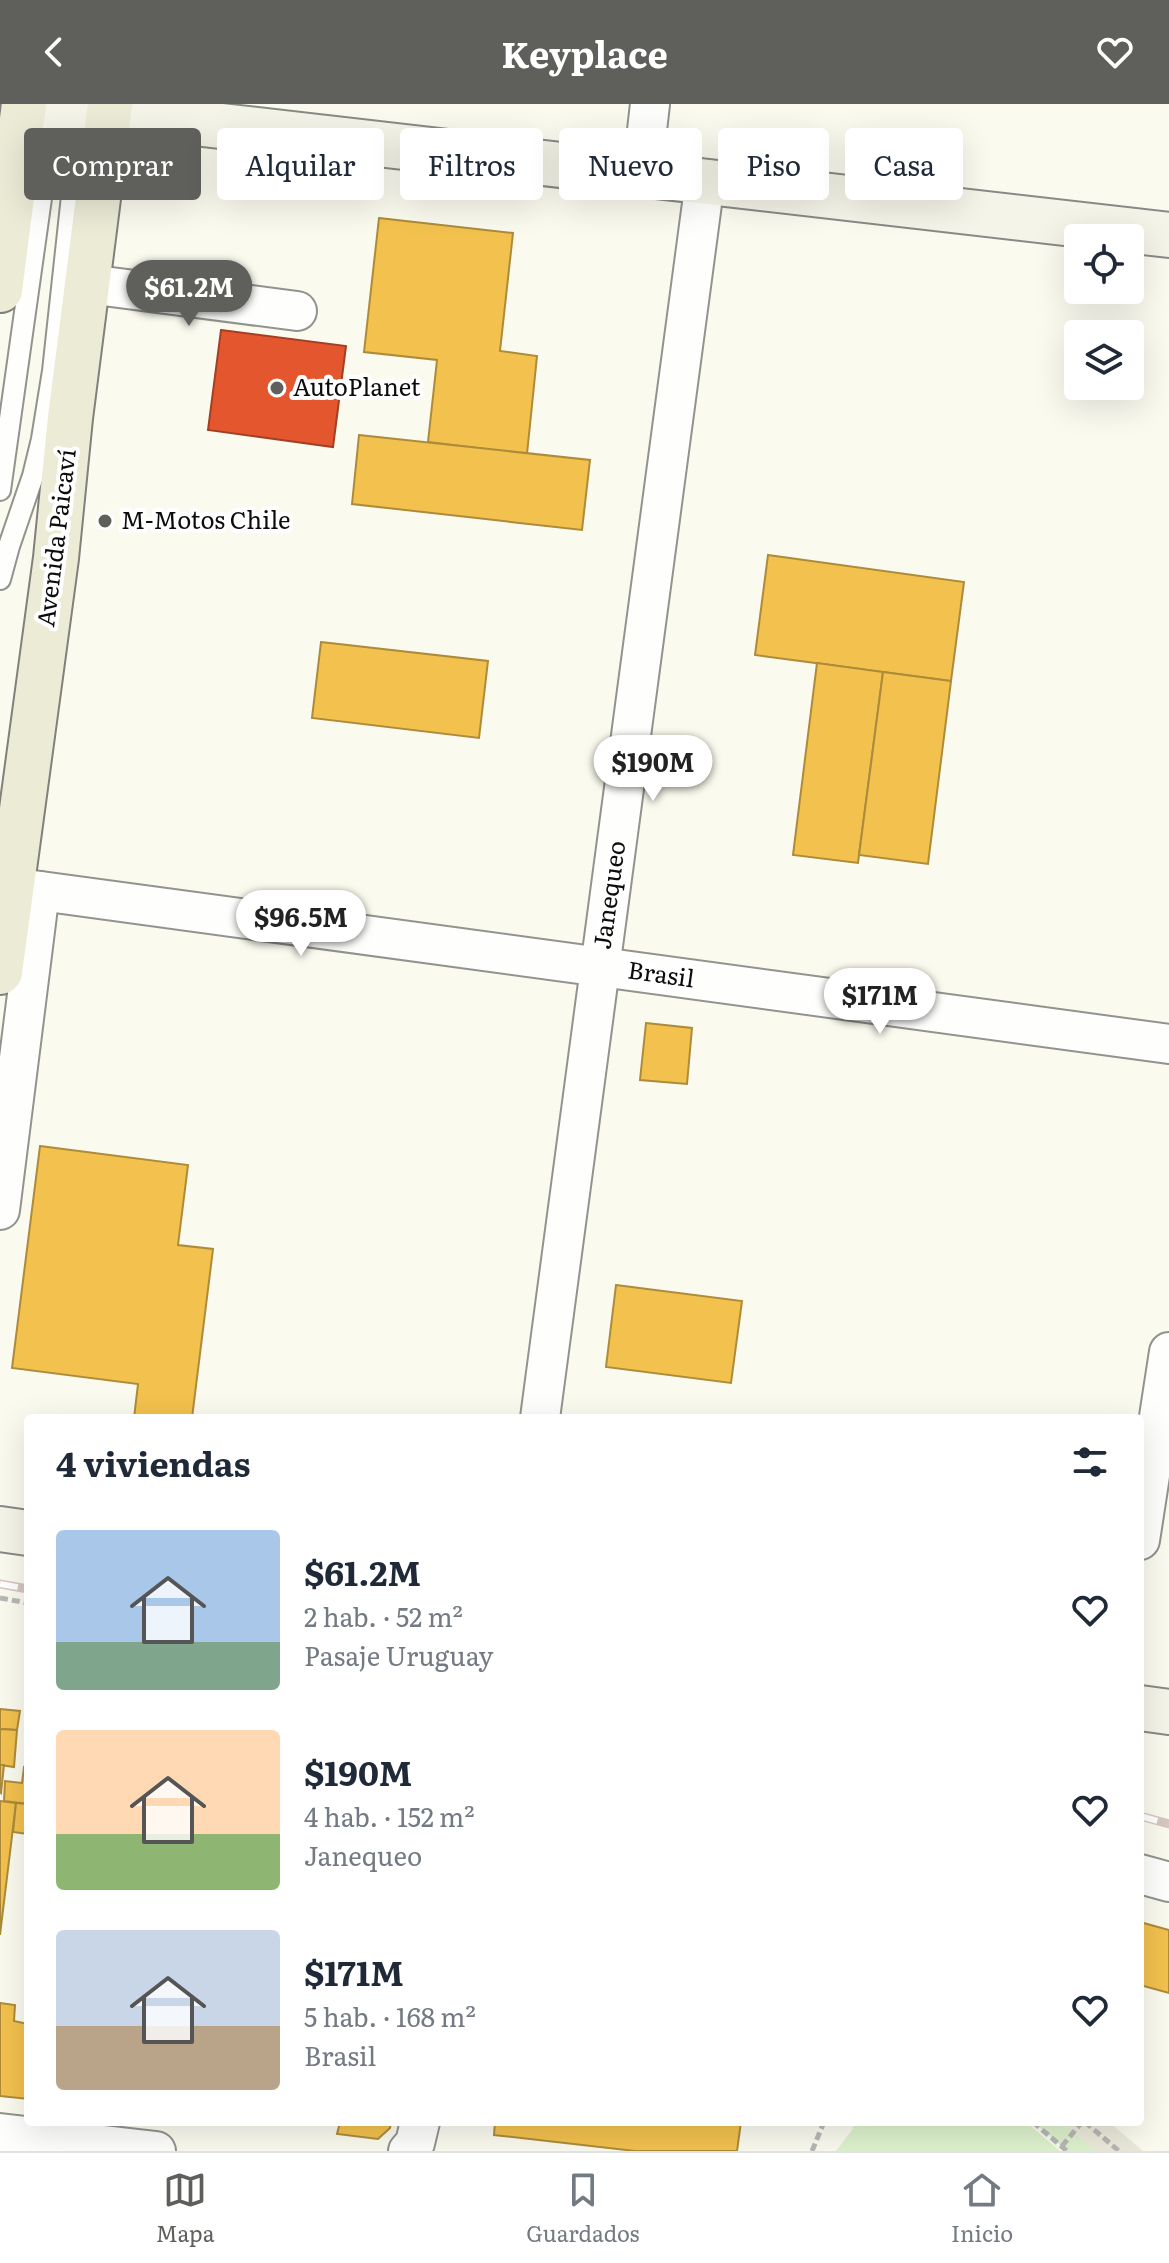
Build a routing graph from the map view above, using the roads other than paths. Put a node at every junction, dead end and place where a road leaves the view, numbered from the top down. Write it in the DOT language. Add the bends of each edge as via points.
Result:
graph roads {
  1 [pos="650,104"];
  2 [pos="67,106"];
  3 [pos="647,128"];
  4 [pos="559,164"];
  5 [pos="702,181"];
  6 [pos="705,181"];
  7 [pos="1169,235"];
  8 [pos="1,278"];
  9 [pos="88,284"];
  10 [pos="297,311"];
  11 [pos="0,490"];
  12 [pos="0,579"];
  13 [pos="26,889"];
  14 [pos="600,967"];
  15 [pos="0,972"];
  16 [pos="1169,1044"];
  17 [pos="0,1210"];
  18 [pos="1169,1352"];
  19 [pos="541,1414"];
  20 [pos="1144,1514"];
  21 [pos="0,1529"];
  22 [pos="24,1532"];
  23 [pos="1144,1709"];
  24 [pos="1169,1712"];
  25 [pos="1144,1875"];
  26 [pos="1169,1882"];
  27 [pos="0,2133"];
  28 [pos="156,2151"];
  1 -- 3 [label="street"];
  2 -- 4 [label="main road"];
  2 -- 8 [label="main road"];
  2 -- 9 [label="main road, Avenida Paicaví"];
  2 -- 11 [label="lane" via="43,184"];
  2 -- 12 [label="lane" via="53,371 33,476"];
  5 -- 6 [label="main road"];
  6 -- 7 [label="main road"];
  6 -- 14 [label="street, Janequeo"];
  9 -- 10 [label="street"];
  9 -- 13 [label="main road, Avenida Paicaví" via="70,418"];
  13 -- 14 [label="street, Brasil"];
  13 -- 15 [label="main road, Avenida Paicaví"];
  13 -- 17 [label="street, Avenida Paicaví"];
  14 -- 16 [label="street, Brasil"];
  14 -- 19 [label="street, Janequeo"];
  18 -- 20 [label="street"];
  21 -- 22 [label="main road"];
  23 -- 24 [label="main road"];
  25 -- 26 [label="street"];
  27 -- 28 [label="street"];
}
